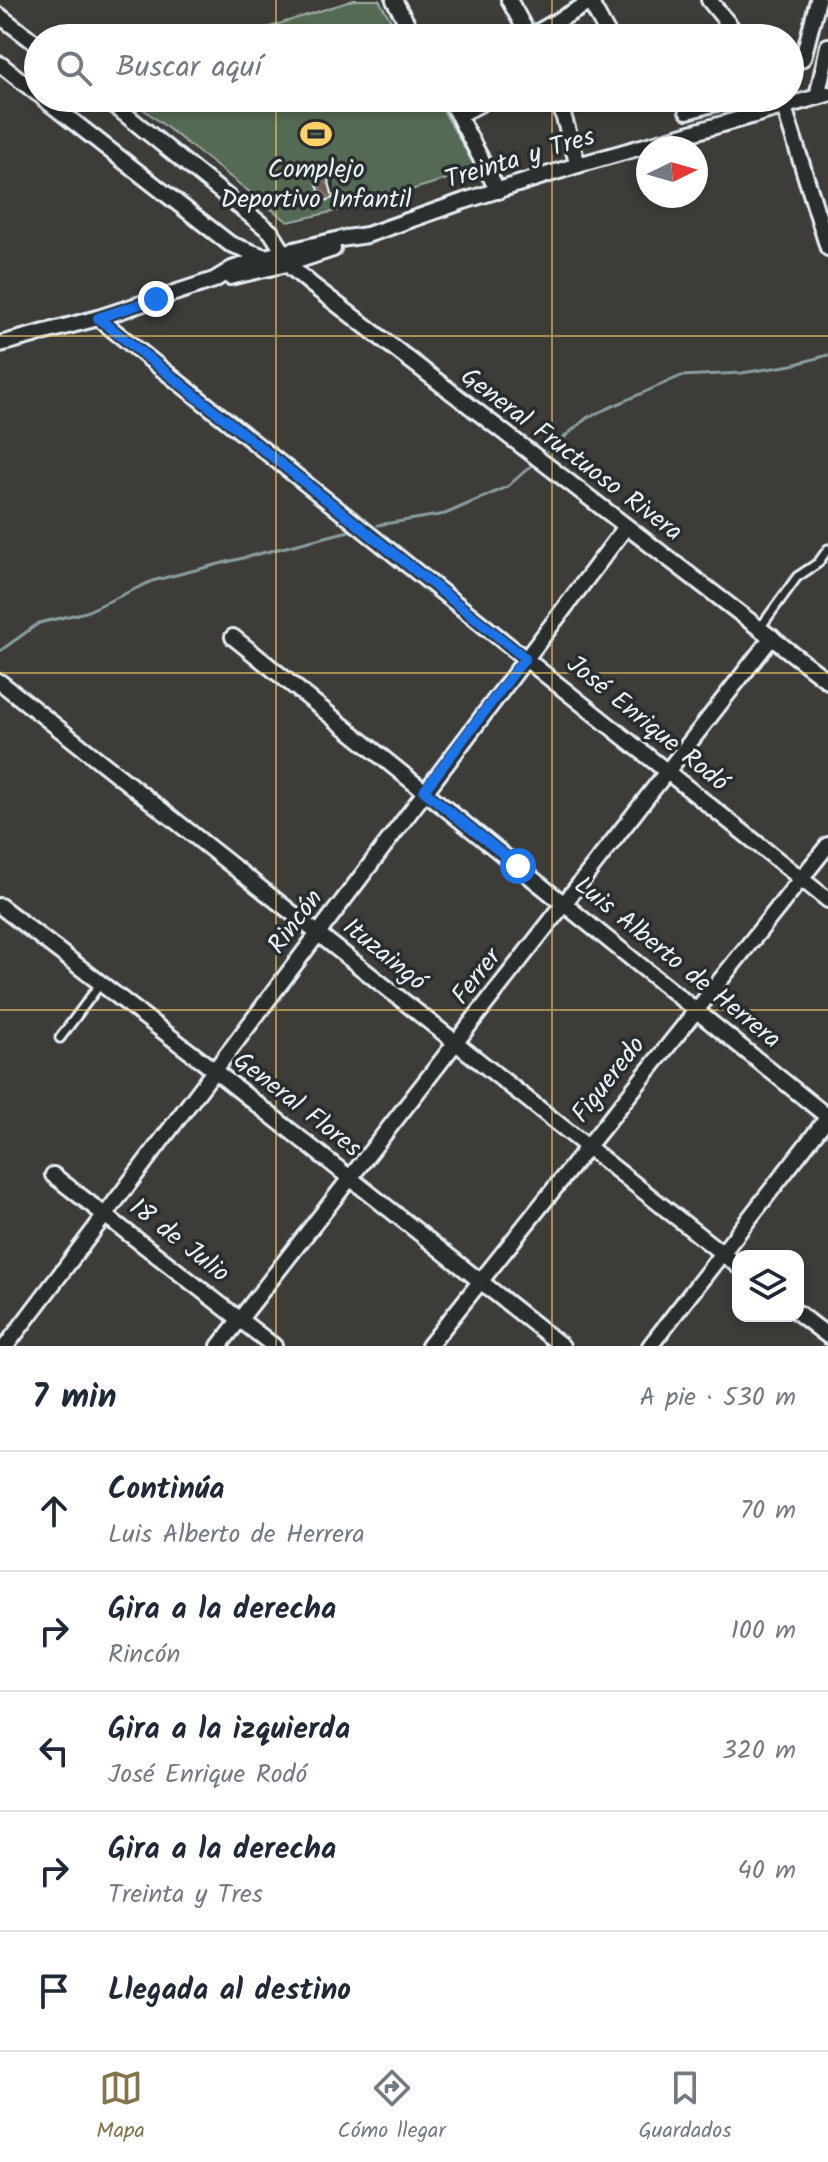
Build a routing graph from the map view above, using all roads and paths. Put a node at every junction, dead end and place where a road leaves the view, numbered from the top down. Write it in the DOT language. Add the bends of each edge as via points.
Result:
graph roads {
  1 [pos="394,0"];
  2 [pos="509,0"];
  3 [pos="709,0"];
  4 [pos="818,0"];
  5 [pos="591,1"];
  6 [pos="0,16"];
  7 [pos="407,24"];
  8 [pos="522,24"];
  9 [pos="553,24"];
  10 [pos="603,24"];
  11 [pos="729,24"];
  12 [pos="24,34"];
  13 [pos="828,46"];
  14 [pos="804,54"];
  15 [pos="0,64"];
  16 [pos="24,83"];
  17 [pos="823,96"];
  18 [pos="61,112"];
  19 [pos="122,112"];
  20 [pos="457,112"];
  21 [pos="465,112"];
  22 [pos="562,112"];
  23 [pos="754,112"];
  24 [pos="783,112"];
  25 [pos="459,115"];
  26 [pos="578,165"];
  27 [pos="498,191"];
  28 [pos="828,248"];
  29 [pos="285,258"];
  30 [pos="267,263"];
  31 [pos="98,318"];
  32 [pos="0,344"];
  33 [pos="625,528"];
  34 [pos="828,549"];
  35 [pos="766,632"];
  36 [pos="233,637"];
  37 [pos="525,658"];
  38 [pos="828,681"];
  39 [pos="0,682"];
  40 [pos="668,771"];
  41 [pos="424,791"];
  42 [pos="828,845"];
  43 [pos="800,878"];
  44 [pos="828,900"];
  45 [pos="564,903"];
  46 [pos="0,906"];
  47 [pos="318,933"];
  48 [pos="101,983"];
  49 [pos="695,1009"];
  50 [pos="60,1038"];
  51 [pos="456,1043"];
  52 [pos="215,1071"];
  53 [pos="828,1117"];
  54 [pos="588,1147"];
  55 [pos="53,1175"];
  56 [pos="351,1178"];
  57 [pos="105,1214"];
  58 [pos="721,1254"];
  59 [pos="732,1262"];
  60 [pos="481,1281"];
  61 [pos="804,1318"];
  62 [pos="240,1320"];
  63 [pos="828,1336"];
  64 [pos="0,1340"];
  65 [pos="7,1346"];
  66 [pos="219,1346"];
  67 [pos="274,1346"];
  68 [pos="429,1346"];
  69 [pos="562,1346"];
  70 [pos="650,1346"];
  1 -- 7 [label="street"];
  2 -- 8 [label="street"];
  3 -- 11 [label="street"];
  4 -- 14 [label="street"];
  5 -- 9 [label="street"];
  5 -- 10 [label="street"];
  6 -- 12 [label="street"];
  13 -- 17 [label="street"];
  15 -- 16 [label="street"];
  18 -- 30 [label="street" via="230,244"];
  19 -- 29 [label="street, General Fructuoso Rivera" via="271,232"];
  20 -- 25 [label="street"];
  21 -- 25 [label="street"];
  22 -- 26 [label="street"];
  23 -- 26 [label="street, Treinta y Tres"];
  24 -- 28 [label="street"];
  25 -- 27 [label="street"];
  26 -- 27 [label="street, Treinta y Tres"];
  27 -- 29 [label="street, Treinta y Tres"];
  29 -- 30 [label="street, Treinta y Tres"];
  29 -- 33 [label="street, General Fructuoso Rivera" via="312,285"];
  30 -- 31 [label="street, Treinta y Tres" via="232,269 214,280"];
  31 -- 32 [label="street, Treinta y Tres"];
  31 -- 37 [label="street, José Enrique Rodó"];
  33 -- 35 [label="street, General Fructuoso Rivera"];
  33 -- 37 [label="street, Rincón"];
  34 -- 35 [label="lane" via="797,577"];
  35 -- 38 [label="street, General Fructuoso Rivera"];
  35 -- 40 [label="street, Ferrer"];
  36 -- 41 [label="street, Luis Alberto de Herrera"];
  37 -- 40 [label="street, José Enrique Rodó"];
  37 -- 41 [label="street, Rincón"];
  39 -- 47 [label="street, Ituzaingó"];
  40 -- 43 [label="street, José Enrique Rodó"];
  40 -- 45 [label="street, Ferrer"];
  41 -- 45 [label="street, Luis Alberto de Herrera"];
  41 -- 47 [label="street, Rincón"];
  42 -- 43 [label="street, Figueredo"];
  43 -- 44 [label="street, José Enrique Rodó"];
  43 -- 49 [label="street, Figueredo"];
  45 -- 49 [label="street, Luis Alberto de Herrera"];
  45 -- 51 [label="street, Ferrer"];
  46 -- 48 [label="street, General Flores"];
  47 -- 51 [label="street, Ituzaingó"];
  47 -- 52 [label="street, Rincón"];
  48 -- 50 [label="lane"];
  48 -- 52 [label="street, General Flores"];
  49 -- 53 [label="street, Luis Alberto de Herrera"];
  49 -- 54 [label="street, Figueredo"];
  51 -- 54 [label="street, Ituzaingó"];
  51 -- 56 [label="street, Ferrer"];
  52 -- 56 [label="street, General Flores"];
  52 -- 57 [label="street, Rincón"];
  53 -- 58 [label="street"];
  54 -- 58 [label="street, Ituzaingó"];
  54 -- 60 [label="street, Figueredo"];
  55 -- 57 [label="street, 18 de Julio"];
  56 -- 60 [label="street, General Flores"];
  56 -- 62 [label="street, Ferrer"];
  57 -- 62 [label="street, 18 de Julio"];
  57 -- 65 [label="street, Rincón"];
  58 -- 59 [label="street, Ituzaingó"];
  58 -- 70 [label="street"];
  60 -- 68 [label="street, Figueredo"];
  60 -- 69 [label="street, General Flores"];
  61 -- 63 [label="street"];
  62 -- 66 [label="street, Ferrer"];
  62 -- 67 [label="street, 18 de Julio"];
  64 -- 65 [label="street"];
}
